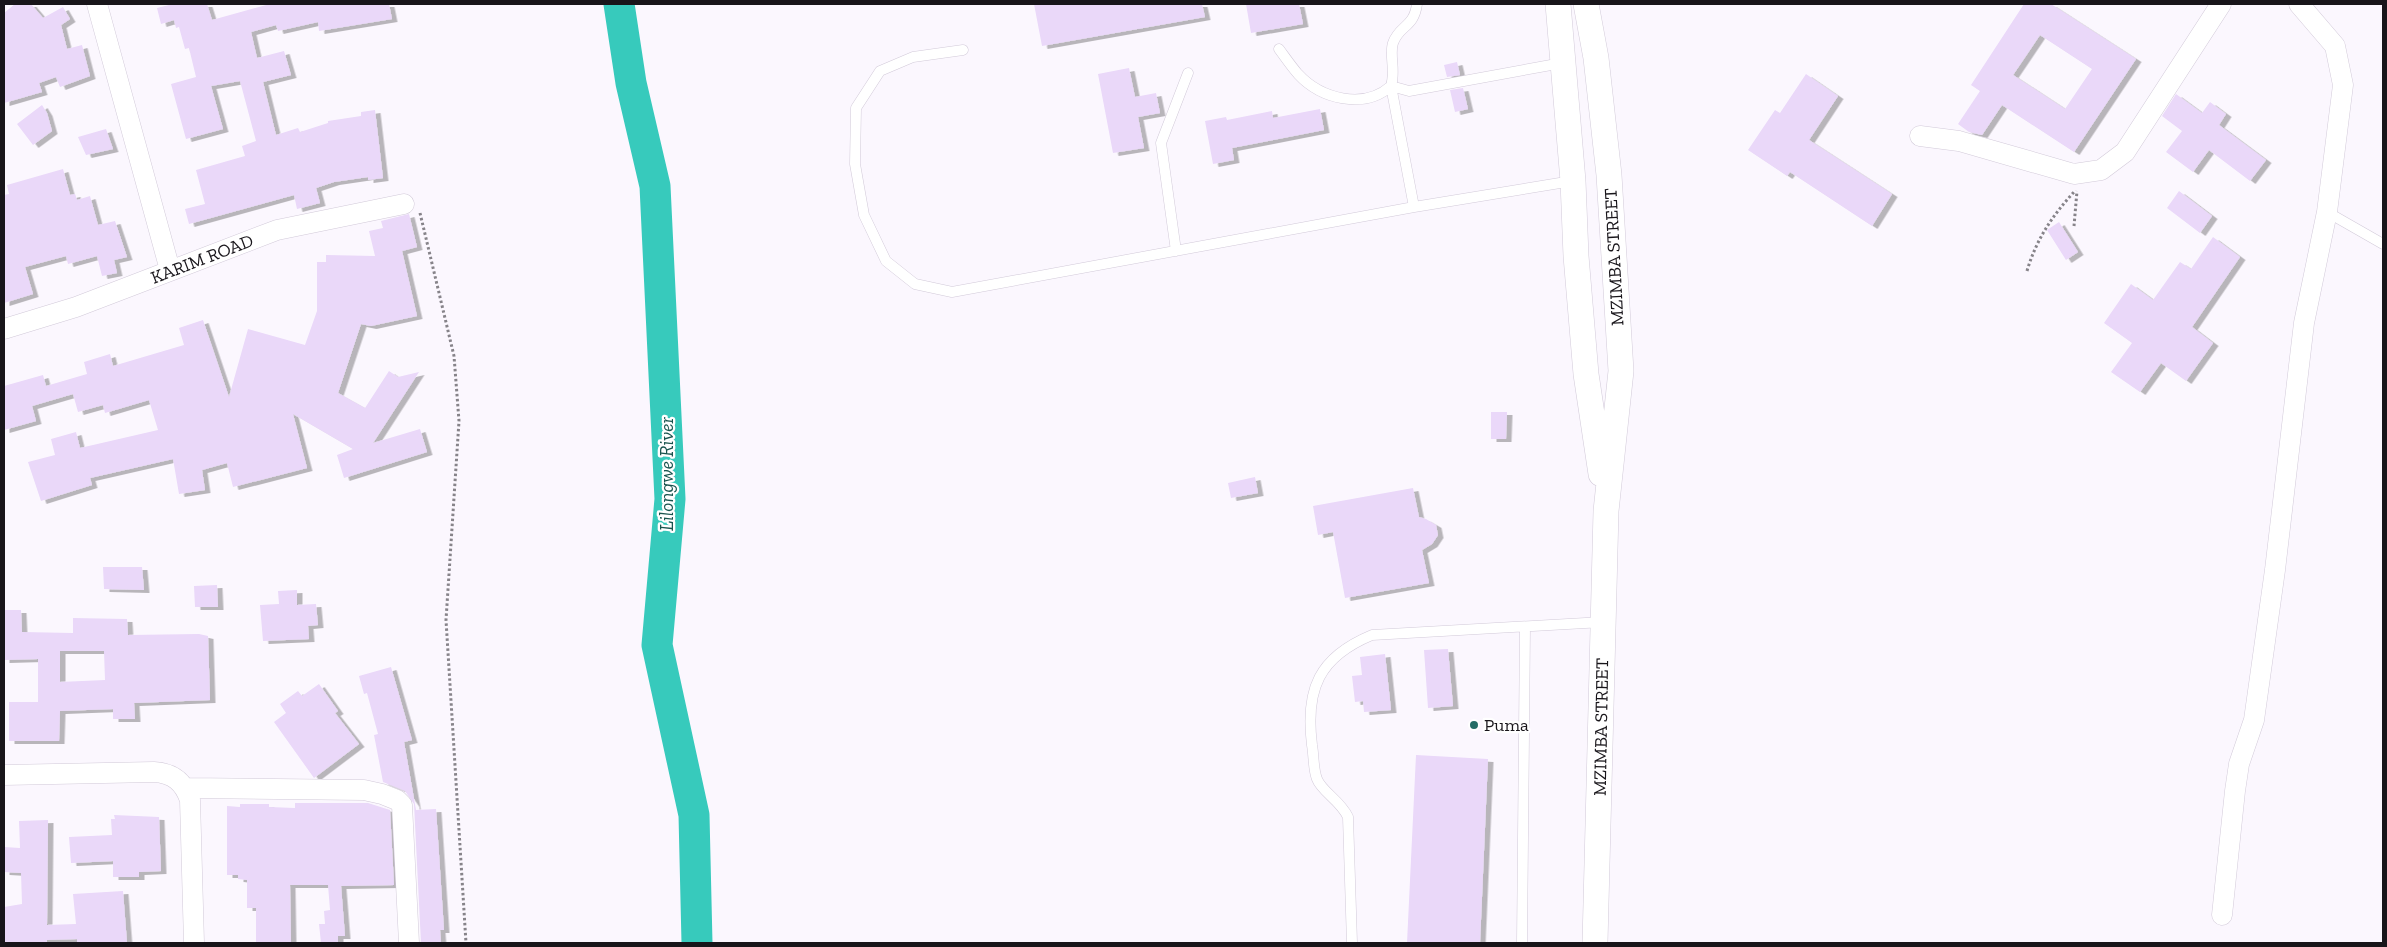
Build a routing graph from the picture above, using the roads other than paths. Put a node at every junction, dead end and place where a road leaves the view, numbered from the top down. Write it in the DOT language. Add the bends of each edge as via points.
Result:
graph roads {
  1 [pos="97,4"];
  2 [pos="1417,4"];
  3 [pos="1558,4"];
  4 [pos="1586,4"];
  5 [pos="2221,4"];
  6 [pos="2299,4"];
  7 [pos="1279,49"];
  8 [pos="963,50"];
  9 [pos="1563,63"];
  10 [pos="1188,72"];
  11 [pos="1391,86"];
  12 [pos="1920,136"];
  13 [pos="1573,181"];
  14 [pos="404,204"];
  15 [pos="1414,207"];
  16 [pos="2327,212"];
  17 [pos="2383,244"];
  18 [pos="1176,251"];
  19 [pos="170,270"];
  20 [pos="4,329"];
  21 [pos="1606,511"];
  22 [pos="1603,622"];
  23 [pos="1525,627"];
  24 [pos="4,774"];
  25 [pos="186,788"];
  26 [pos="2222,915"];
  27 [pos="194,943"];
  28 [pos="409,943"];
  29 [pos="1352,943"];
  30 [pos="1522,943"];
  31 [pos="1595,943"];
  1 -- 19 [label="street"];
  2 -- 11 [label="lane" via="1416,14 1409,25 1397,33 1392,45 1394,74"];
  3 -- 9 [label="street, MZIMBA STREET"];
  4 -- 21 [label="street, MZIMBA STREET" via="1596,58 1609,175 1621,371"];
  5 -- 12 [label="street" via="2125,152 2101,170 2074,174 1959,140"];
  6 -- 16 [label="street" via="2335,46 2343,85"];
  7 -- 11 [label="lane" via="1298,75 1322,91 1343,98 1363,100 1380,95"];
  8 -- 18 [label="lane" via="913,57 880,71 856,108 855,164 864,215 886,261 915,284 952,292"];
  9 -- 11 [label="lane" via="1409,91"];
  9 -- 13 [label="street, MZIMBA STREET"];
  10 -- 18 [label="lane" via="1161,143"];
  11 -- 15 [label="lane"];
  13 -- 15 [label="lane"];
  13 -- 21 [label="street, MZIMBA STREET" via="1586,374"];
  14 -- 19 [label="street, KARIM ROAD" via="277,230"];
  15 -- 18 [label="lane"];
  16 -- 17 [label="lane"];
  16 -- 26 [label="street" via="2304,323 2254,720 2239,764 2234,791"];
  19 -- 20 [label="street, KARIM ROAD" via="76,307"];
  21 -- 22 [label="street, MZIMBA STREET"];
  22 -- 23 [label="lane"];
  22 -- 31 [label="street, MZIMBA STREET"];
  23 -- 29 [label="lane" via="1372,635 1333,658 1319,676 1311,697 1310,725 1317,780 1324,791 1343,806 1348,817"];
  23 -- 30 [label="lane"];
  24 -- 25 [label="street" via="160,772 177,778"];
  25 -- 27 [label="street" via="190,800"];
  25 -- 28 [label="street" via="364,790 397,800 402,805"];
}
